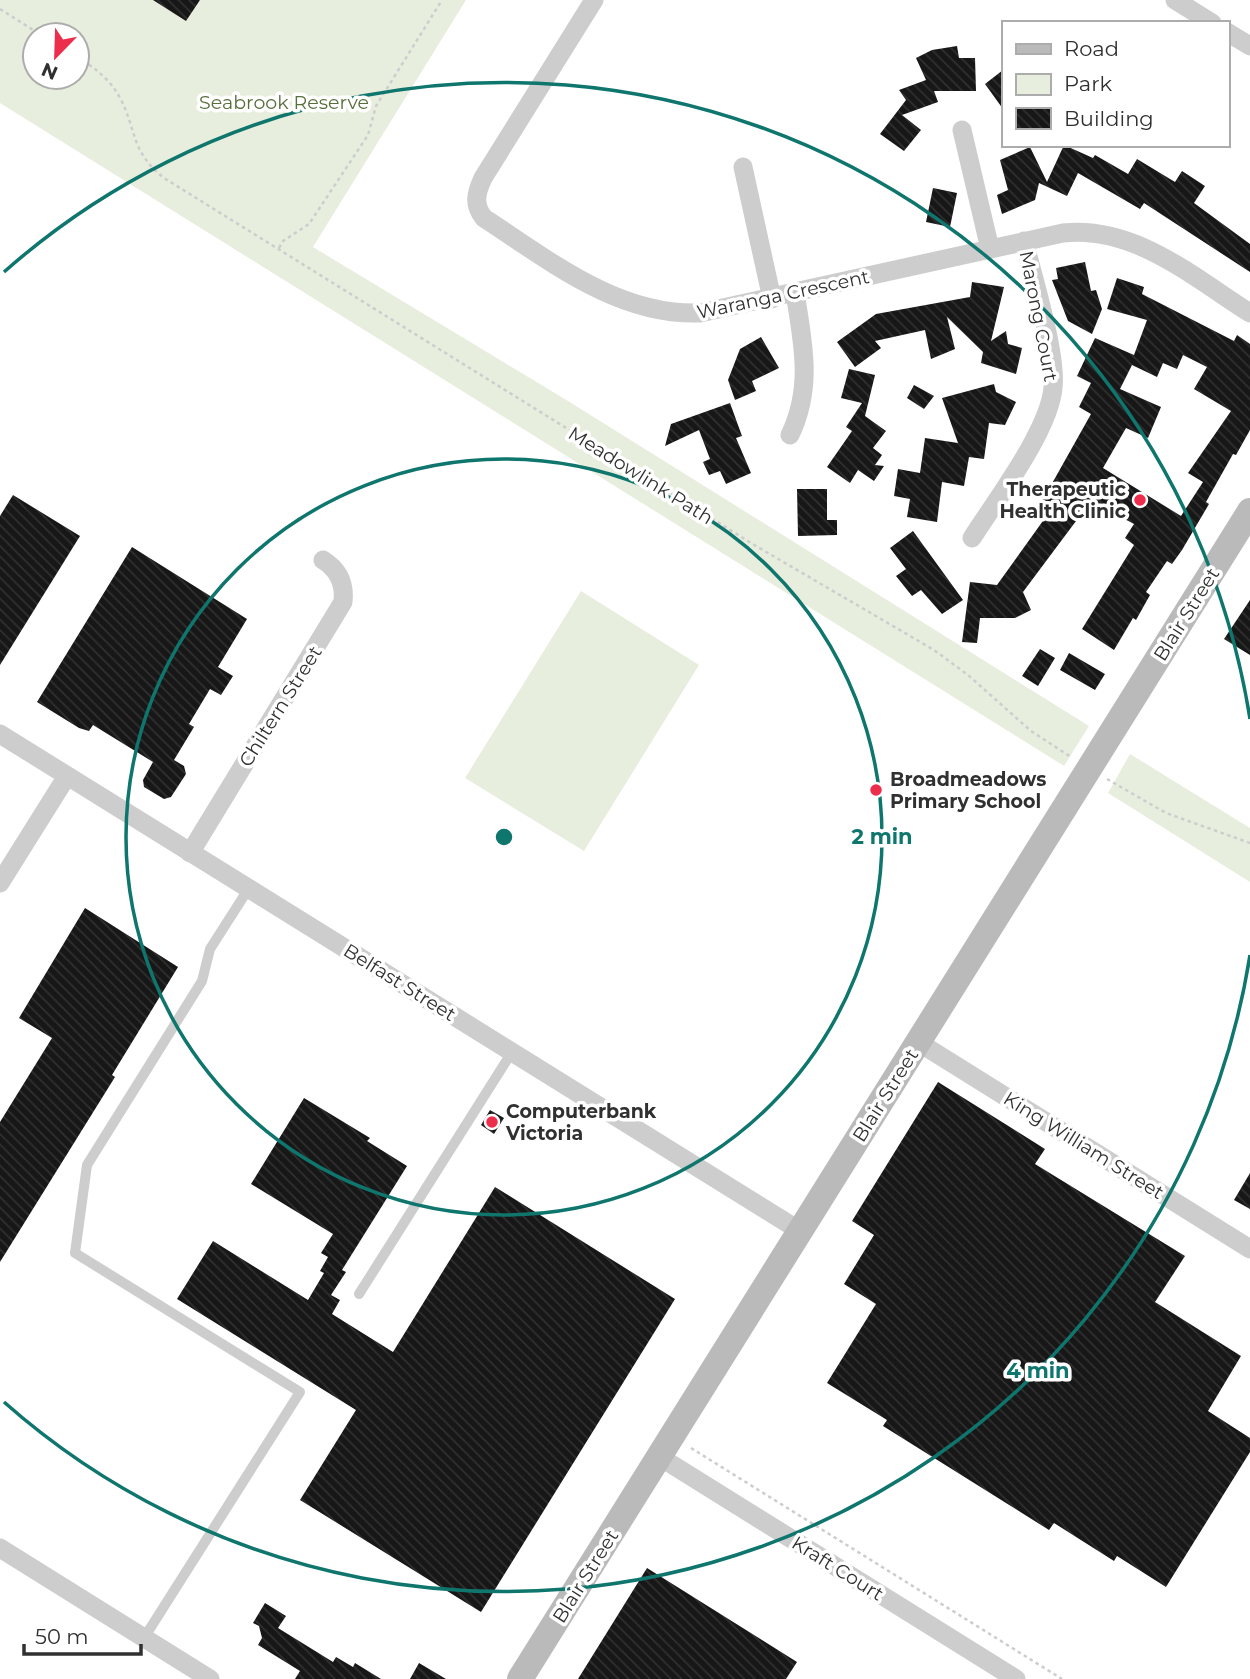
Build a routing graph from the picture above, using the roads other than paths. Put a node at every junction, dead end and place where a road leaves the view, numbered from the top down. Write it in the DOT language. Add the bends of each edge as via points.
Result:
graph roads {
  1 [pos="594,0"];
  2 [pos="1175,0"];
  3 [pos="1209,21"];
  4 [pos="1229,33"];
  5 [pos="1250,46"];
  6 [pos="961,130"];
  7 [pos="743,167"];
  8 [pos="1024,241"];
  9 [pos="990,249"];
  10 [pos="795,293"];
  11 [pos="772,299"];
  12 [pos="1250,313"];
  13 [pos="790,435"];
  14 [pos="1250,511"];
  15 [pos="972,538"];
  16 [pos="323,560"];
  17 [pos="0,734"];
  18 [pos="66,776"];
  19 [pos="190,853"];
  20 [pos="0,883"];
  21 [pos="249,888"];
  22 [pos="918,1042"];
  23 [pos="512,1052"];
  24 [pos="800,1231"];
  25 [pos="1250,1249"];
  26 [pos="359,1294"];
  27 [pos="660,1457"];
  28 [pos="0,1548"];
  29 [pos="144,1638"];
  30 [pos="186,1673"];
  31 [pos="210,1679"];
  32 [pos="520,1679"];
  33 [pos="1016,1679"];
  1 -- 11 [label="street, Waranga Crescent" via="478,188 480,213 592,285 642,308 700,313"];
  2 -- 3 [label="street"];
  4 -- 5 [label="street"];
  6 -- 9 [label="street"];
  7 -- 11 [label="street"];
  8 -- 9 [label="street, Waranga Crescent"];
  8 -- 12 [label="street, Waranga Crescent" via="1077,231 1118,236 1165,259"];
  8 -- 15 [label="street, Marong Court" via="1048,344 1053,389 1040,428"];
  9 -- 10 [label="street, Waranga Crescent"];
  10 -- 11 [label="street, Waranga Crescent"];
  10 -- 13 [label="street" via="805,387"];
  14 -- 22 [label="street, Blair Street"];
  16 -- 19 [label="street, Chiltern Street" via="338,572 343,603"];
  17 -- 18 [label="street, Belfast Street"];
  18 -- 19 [label="street, Belfast Street"];
  18 -- 20 [label="street"];
  19 -- 21 [label="street, Belfast Street"];
  21 -- 23 [label="street, Belfast Street"];
  21 -- 29 [label="lane" via="210,949 202,981 87,1165 75,1254 300,1392"];
  22 -- 24 [label="street, Blair Street"];
  22 -- 25 [label="street, King William Street"];
  23 -- 24 [label="street, Belfast Street"];
  23 -- 26 [label="lane"];
  24 -- 27 [label="street, Blair Street"];
  27 -- 32 [label="street, Blair Street"];
  27 -- 33 [label="street, Kraft Court"];
  28 -- 29 [label="street"];
  29 -- 30 [label="street"];
  30 -- 31 [label="street"];
}
